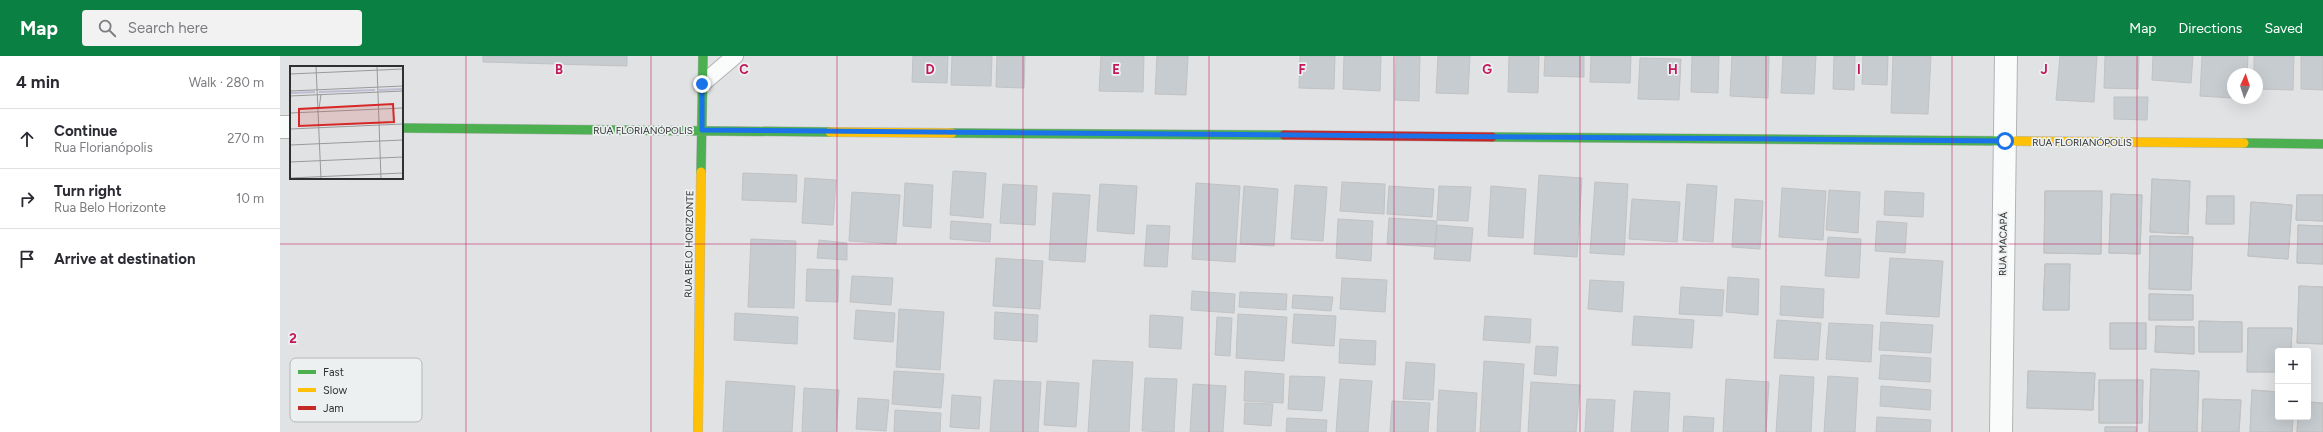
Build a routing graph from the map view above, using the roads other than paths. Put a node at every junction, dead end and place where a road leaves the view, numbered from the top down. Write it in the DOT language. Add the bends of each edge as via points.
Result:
graph roads {
  1 [pos="703,56"];
  2 [pos="735,56"];
  3 [pos="2006,56"];
  4 [pos="702,84"];
  5 [pos="403,128"];
  6 [pos="702,130"];
  7 [pos="2005,141"];
  8 [pos="2323,144"];
  9 [pos="698,432"];
  10 [pos="2001,432"];
  1 -- 4 [label="street, RUA BELO HORIZONTE"];
  2 -- 4 [label="lane"];
  3 -- 7 [label="street, RUA MACAPÁ"];
  4 -- 6 [label="street, RUA BELO HORIZONTE"];
  5 -- 6 [label="street, RUA FLORIANÓPOLIS"];
  6 -- 7 [label="street, RUA FLORIANÓPOLIS"];
  6 -- 9 [label="street, RUA BELO HORIZONTE"];
  7 -- 8 [label="street, RUA FLORIANÓPOLIS"];
  7 -- 10 [label="street, RUA MACAPÁ"];
}
